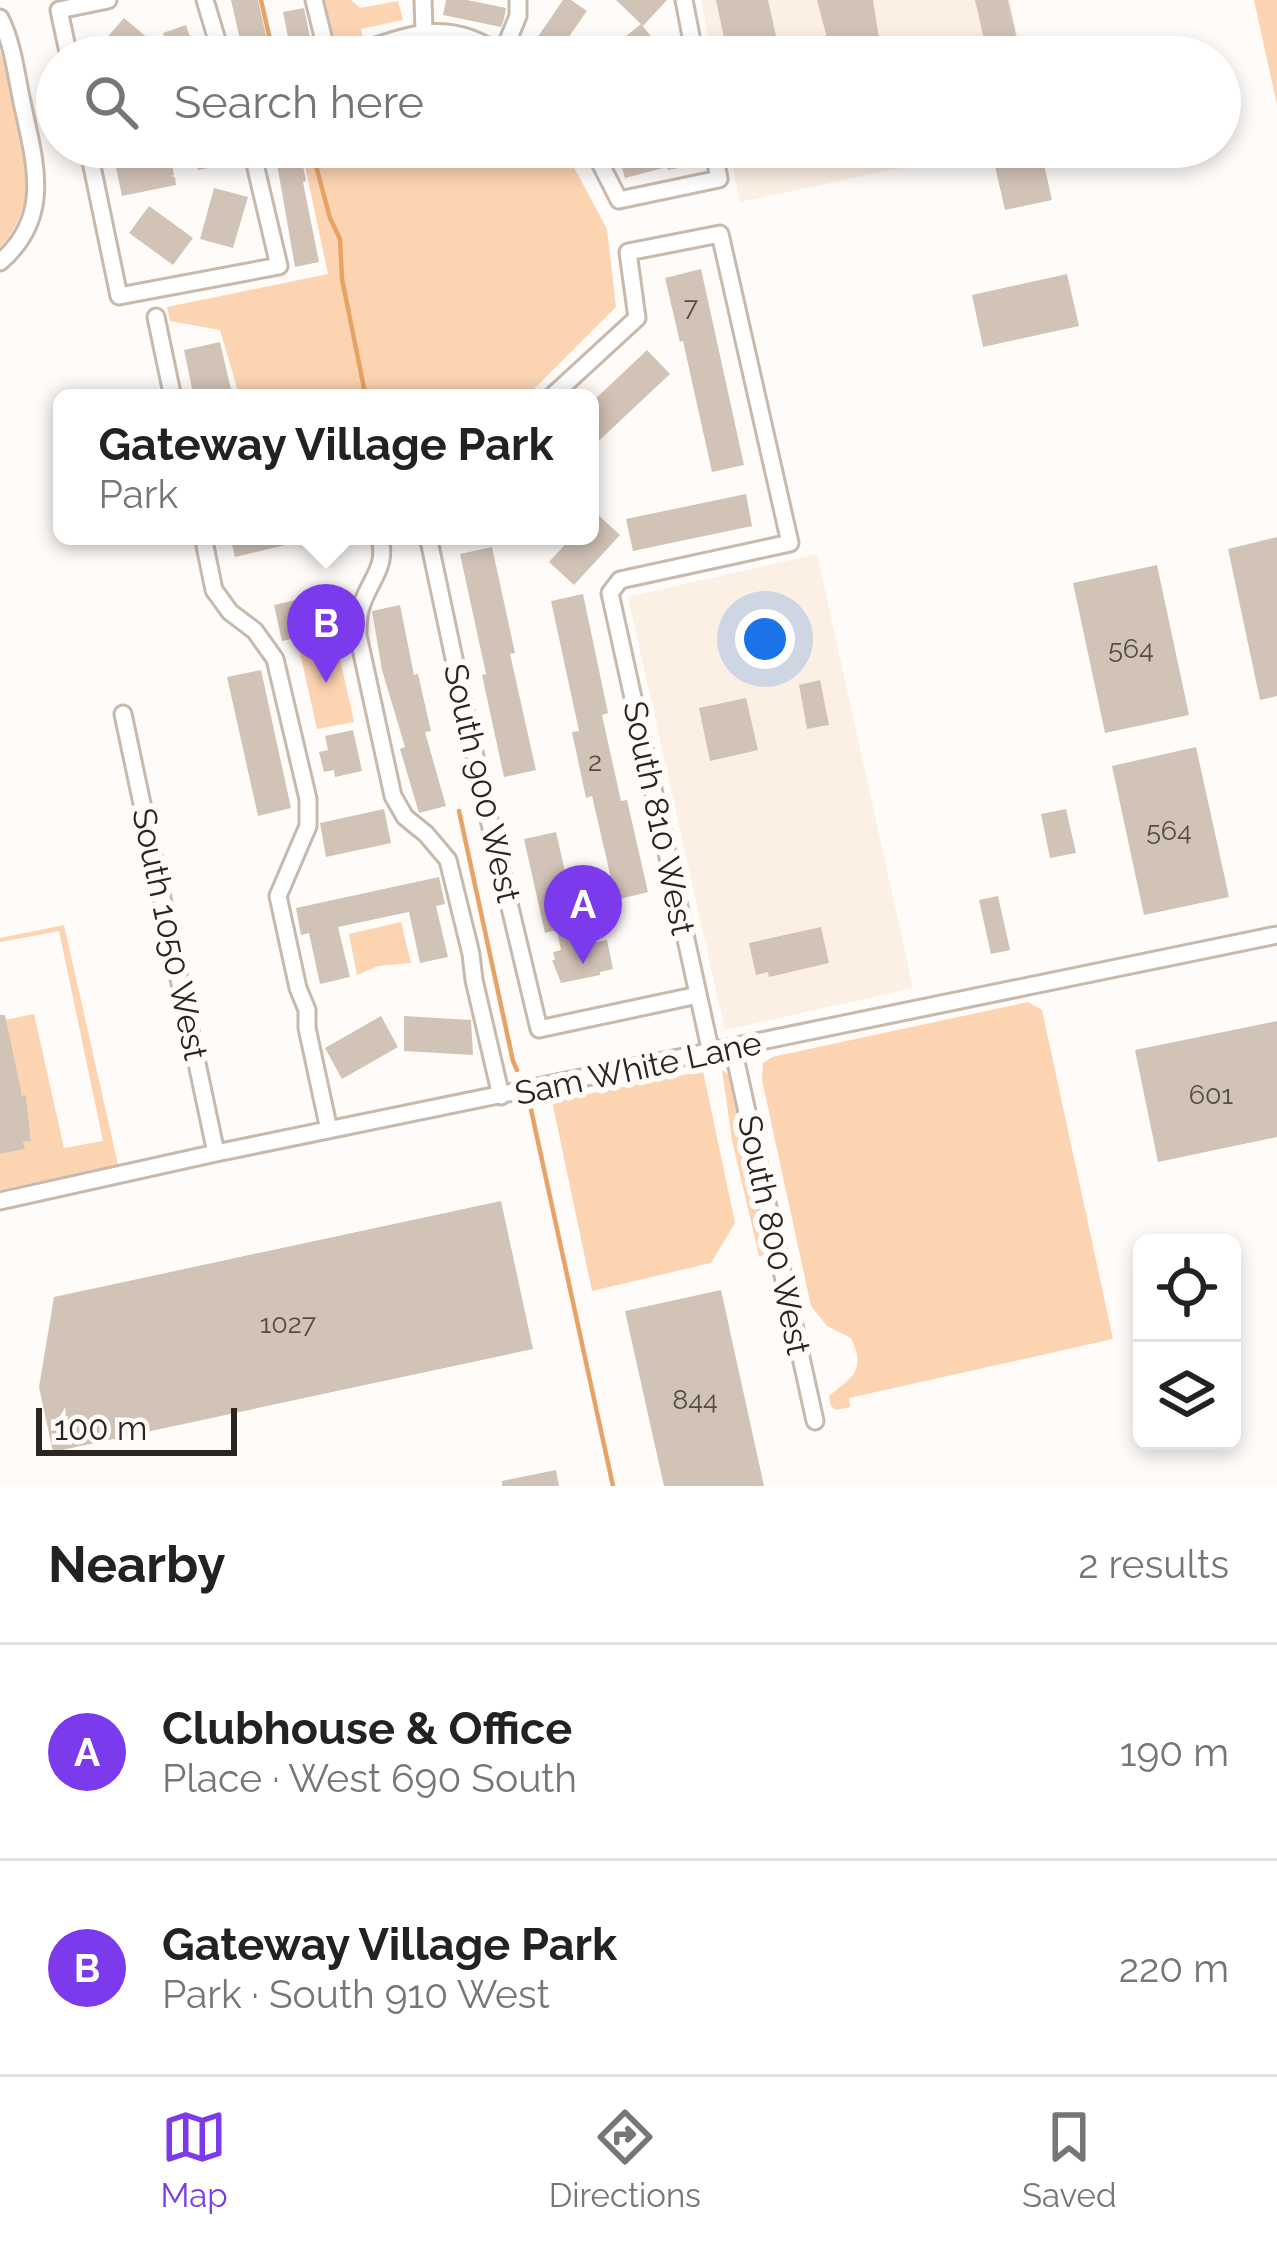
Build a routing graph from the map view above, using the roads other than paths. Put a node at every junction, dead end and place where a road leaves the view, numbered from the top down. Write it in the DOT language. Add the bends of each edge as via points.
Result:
graph roads {
  1 [pos="108,0"];
  2 [pos="205,0"];
  3 [pos="314,0"];
  4 [pos="422,0"];
  5 [pos="518,0"];
  6 [pos="684,0"];
  7 [pos="0,18"];
  8 [pos="424,31"];
  9 [pos="64,36"];
  10 [pos="216,36"];
  11 [pos="323,36"];
  12 [pos="408,36"];
  13 [pos="468,36"];
  14 [pos="510,36"];
  15 [pos="691,36"];
  16 [pos="92,168"];
  17 [pos="256,168"];
  18 [pos="603,168"];
  19 [pos="717,168"];
  20 [pos="0,262"];
  21 [pos="156,317"];
  22 [pos="171,389"];
  23 [pos="560,389"];
  24 [pos="205,545"];
  25 [pos="382,545"];
  26 [pos="430,545"];
  27 [pos="123,714"];
  28 [pos="1277,935"];
  29 [pos="698,995"];
  30 [pos="733,1048"];
  31 [pos="711,1053"];
  32 [pos="501,1096"];
  33 [pos="329,1130"];
  34 [pos="216,1154"];
  35 [pos="0,1201"];
  36 [pos="815,1421"];
  1 -- 9 [label="street" via="58,10"];
  2 -- 10 [label="street"];
  3 -- 11 [label="street"];
  4 -- 8 [label="street"];
  5 -- 14 [label="street"];
  6 -- 15 [label="street"];
  7 -- 20 [label="street" via="37,179 25,233"];
  8 -- 12 [label="street"];
  8 -- 13 [label="street"];
  16 -- 17 [label="street" via="119,296 279,266"];
  18 -- 19 [label="street" via="619,200 719,179"];
  21 -- 22 [label="street"];
  23 -- 29 [label="street, South 810 West" via="637,317 628,252 720,234 790,543 615,583 610,593"];
  24 -- 33 [label="street" via="214,590 275,659 308,800 308,826 278,896"];
  25 -- 32 [label="street" via="358,635 393,796 448,860"];
  26 -- 29 [label="street, South 900 West" via="539,1029"];
  27 -- 34 [label="street, South 1050 West"];
  28 -- 30 [label="street, Sam White Lane"];
  29 -- 31 [label="street, South 810 West"];
  30 -- 31 [label="street, Sam White Lane"];
  30 -- 36 [label="street, South 800 West"];
  31 -- 32 [label="street, Sam White Lane"];
  32 -- 33 [label="street, Sam White Lane"];
  33 -- 34 [label="street, Sam White Lane"];
  34 -- 35 [label="street, Sam White Lane"];
}
